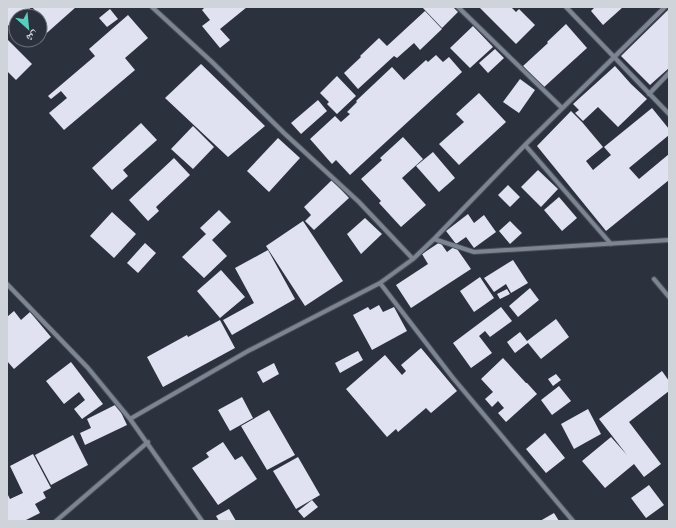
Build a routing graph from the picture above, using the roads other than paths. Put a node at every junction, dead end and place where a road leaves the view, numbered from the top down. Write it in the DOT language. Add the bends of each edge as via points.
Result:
graph roads {
  1 [pos="152,7"];
  2 [pos="458,7"];
  3 [pos="566,7"];
  4 [pos="665,7"];
  5 [pos="614,57"];
  6 [pos="669,72"];
  7 [pos="649,94"];
  8 [pos="562,108"];
  9 [pos="669,114"];
  10 [pos="525,145"];
  11 [pos="434,239"];
  12 [pos="669,240"];
  13 [pos="611,244"];
  14 [pos="413,259"];
  15 [pos="654,278"];
  16 [pos="380,283"];
  17 [pos="7,284"];
  18 [pos="669,297"];
  19 [pos="130,419"];
  20 [pos="148,442"];
  21 [pos="56,521"];
  22 [pos="202,521"];
  23 [pos="573,521"];
  1 -- 14 [label="street" via="360,202"];
  2 -- 8 [label="street"];
  3 -- 5 [label="street"];
  4 -- 5 [label="street"];
  5 -- 7 [label="street"];
  5 -- 8 [label="street"];
  6 -- 7 [label="street"];
  7 -- 9 [label="street"];
  8 -- 10 [label="street"];
  10 -- 11 [label="street"];
  10 -- 13 [label="street"];
  11 -- 13 [label="street" via="474,252"];
  11 -- 14 [label="street"];
  12 -- 13 [label="street"];
  14 -- 16 [label="street"];
  15 -- 18 [label="street"];
  16 -- 19 [label="street" via="248,351"];
  16 -- 23 [label="street" via="454,378"];
  17 -- 19 [label="street" via="88,368"];
  19 -- 20 [label="street"];
  20 -- 21 [label="street"];
  20 -- 22 [label="street"];
}
